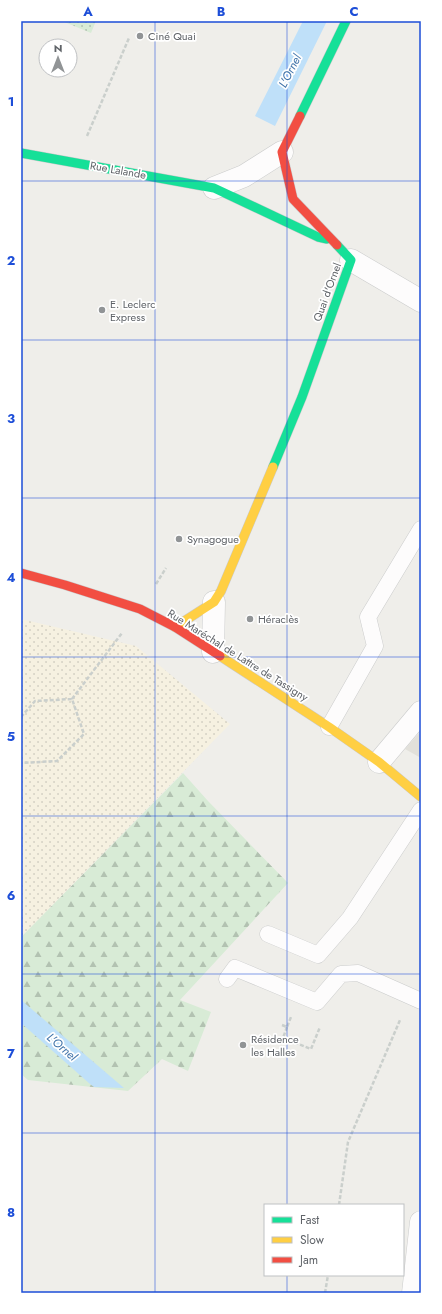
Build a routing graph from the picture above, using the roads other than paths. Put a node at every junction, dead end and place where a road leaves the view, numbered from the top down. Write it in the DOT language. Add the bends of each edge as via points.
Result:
graph roads {
  1 [pos="346,21"];
  2 [pos="282,152"];
  3 [pos="21,153"];
  4 [pos="214,188"];
  5 [pos="332,240"];
  6 [pos="351,260"];
  7 [pos="421,301"];
  8 [pos="421,530"];
  9 [pos="21,573"];
  10 [pos="218,597"];
  11 [pos="175,627"];
  12 [pos="213,652"];
  13 [pos="421,712"];
  14 [pos="329,727"];
  15 [pos="385,755"];
  16 [pos="421,797"];
  17 [pos="421,810"];
  18 [pos="268,934"];
  19 [pos="227,979"];
  20 [pos="421,1001"];
  21 [pos="421,1222"];
  22 [pos="413,1293"];
  1 -- 2 [label="street"];
  2 -- 4 [label="street" via="244,176"];
  2 -- 5 [label="street, Quai d'Ornel" via="293,198"];
  3 -- 4 [label="street, Rue Lalande"];
  4 -- 5 [label="street, Rue Lalande" via="318,237"];
  5 -- 6 [label="street, Quai d'Ornel"];
  6 -- 7 [label="street"];
  6 -- 10 [label="street, Quai d'Ornel" via="302,396"];
  8 -- 14 [label="lane" via="368,617 375,646"];
  9 -- 11 [label="street, Rue Maréchal de Lattre de Tassigny" via="140,609"];
  10 -- 11 [label="street"];
  10 -- 12 [label="street, Rue Maréchal de Lattre de Tassigny"];
  11 -- 12 [label="street, Rue Maréchal de Lattre de Tassigny"];
  12 -- 14 [label="street, Rue Maréchal de Lattre de Tassigny"];
  13 -- 15 [label="street"];
  14 -- 15 [label="street, Rue Maréchal de Lattre de Tassigny"];
  15 -- 16 [label="street, Rue Maréchal de Lattre de Tassigny"];
  17 -- 18 [label="lane" via="350,918 318,955"];
  19 -- 20 [label="lane" via="235,968 317,1002 341,974 358,973"];
  21 -- 22 [label="street"];
}
